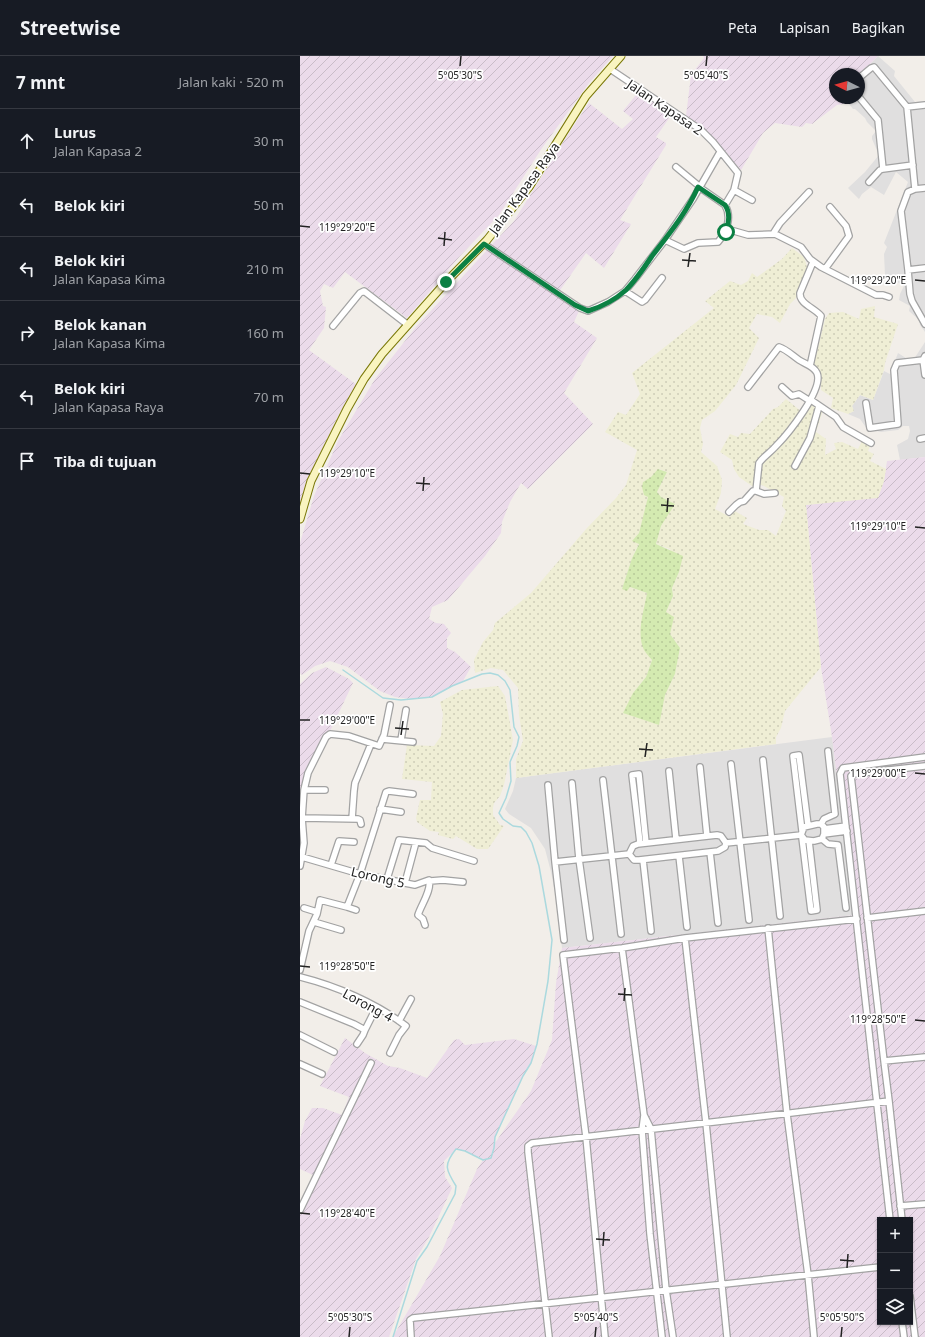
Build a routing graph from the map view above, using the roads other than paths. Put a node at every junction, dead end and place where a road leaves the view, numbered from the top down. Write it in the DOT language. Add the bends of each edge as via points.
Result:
graph roads {
  1 [pos="621,56"];
  2 [pos="610,69"];
  3 [pos="865,73"];
  4 [pos="865,104"];
  5 [pos="925,105"];
  6 [pos="907,107"];
  7 [pos="720,152"];
  8 [pos="913,165"];
  9 [pos="676,166"];
  10 [pos="883,169"];
  11 [pos="869,182"];
  12 [pos="699,186"];
  13 [pos="925,188"];
  14 [pos="915,189"];
  15 [pos="734,190"];
  16 [pos="809,192"];
  17 [pos="752,200"];
  18 [pos="725,205"];
  19 [pos="830,207"];
  20 [pos="726,231"];
  21 [pos="773,234"];
  22 [pos="665,240"];
  23 [pos="484,244"];
  24 [pos="813,262"];
  25 [pos="925,268"];
  26 [pos="825,270"];
  27 [pos="908,270"];
  28 [pos="662,278"];
  29 [pos="625,291"];
  30 [pos="889,297"];
  31 [pos="925,324"];
  32 [pos="408,325"];
  33 [pos="333,326"];
  34 [pos="924,358"];
  35 [pos="810,366"];
  36 [pos="925,375"];
  37 [pos="748,387"];
  38 [pos="782,387"];
  39 [pos="810,401"];
  40 [pos="866,403"];
  41 [pos="819,406"];
  42 [pos="871,443"];
  43 [pos="796,466"];
  44 [pos="756,491"];
  45 [pos="775,493"];
  46 [pos="729,512"];
  47 [pos="300,519"];
  48 [pos="390,705"];
  49 [pos="406,710"];
  50 [pos="382,739"];
  51 [pos="401,740"];
  52 [pos="413,742"];
  53 [pos="371,744"];
  54 [pos="828,751"];
  55 [pos="925,757"];
  56 [pos="763,760"];
  57 [pos="731,764"];
  58 [pos="925,766"];
  59 [pos="700,767"];
  60 [pos="841,770"];
  61 [pos="669,771"];
  62 [pos="852,775"];
  63 [pos="603,780"];
  64 [pos="572,783"];
  65 [pos="548,786"];
  66 [pos="304,790"];
  67 [pos="325,790"];
  68 [pos="413,794"];
  69 [pos="380,809"];
  70 [pos="401,812"];
  71 [pos="302,818"];
  72 [pos="352,819"];
  73 [pos="361,824"];
  74 [pos="808,825"];
  75 [pos="846,828"];
  76 [pos="823,832"];
  77 [pos="802,834"];
  78 [pos="707,836"];
  79 [pos="772,838"];
  80 [pos="676,840"];
  81 [pos="740,841"];
  82 [pos="809,841"];
  83 [pos="354,842"];
  84 [pos="416,842"];
  85 [pos="302,843"];
  86 [pos="643,843"];
  87 [pos="726,843"];
  88 [pos="710,852"];
  89 [pos="629,854"];
  90 [pos="611,856"];
  91 [pos="679,856"];
  92 [pos="302,857"];
  93 [pos="580,859"];
  94 [pos="643,860"];
  95 [pos="474,861"];
  96 [pos="555,862"];
  97 [pos="331,865"];
  98 [pos="300,866"];
  99 [pos="360,874"];
  100 [pos="387,879"];
  101 [pos="430,881"];
  102 [pos="463,882"];
  103 [pos="405,883"];
  104 [pos="347,907"];
  105 [pos="304,908"];
  106 [pos="846,908"];
  107 [pos="356,910"];
  108 [pos="318,912"];
  109 [pos="925,912"];
  110 [pos="780,916"];
  111 [pos="867,918"];
  112 [pos="857,919"];
  113 [pos="749,920"];
  114 [pos="314,922"];
  115 [pos="718,923"];
  116 [pos="425,925"];
  117 [pos="687,927"];
  118 [pos="768,928"];
  119 [pos="341,930"];
  120 [pos="651,931"];
  121 [pos="621,934"];
  122 [pos="590,938"];
  123 [pos="685,938"];
  124 [pos="564,940"];
  125 [pos="622,948"];
  126 [pos="300,970"];
  127 [pos="300,977"];
  128 [pos="411,999"];
  129 [pos="300,1002"];
  130 [pos="376,1008"];
  131 [pos="399,1021"];
  132 [pos="365,1030"];
  133 [pos="300,1035"];
  134 [pos="356,1044"];
  135 [pos="334,1052"];
  136 [pos="390,1053"];
  137 [pos="925,1057"];
  138 [pos="884,1061"];
  139 [pos="371,1063"];
  140 [pos="300,1064"];
  141 [pos="322,1074"];
  142 [pos="889,1101"];
  143 [pos="878,1103"];
  144 [pos="787,1114"];
  145 [pos="644,1115"];
  146 [pos="706,1122"];
  147 [pos="651,1129"];
  148 [pos="642,1130"];
  149 [pos="586,1137"];
  150 [pos="925,1204"];
  151 [pos="900,1206"];
  152 [pos="300,1210"];
  153 [pos="890,1217"];
  154 [pos="902,1217"];
  155 [pos="877,1267"];
  156 [pos="808,1275"];
  157 [pos="722,1285"];
  158 [pos="666,1290"];
  159 [pos="656,1292"];
  160 [pos="600,1298"];
  161 [pos="546,1304"];
  162 [pos="902,1325"];
  163 [pos="913,1325"];
  164 [pos="411,1337"];
  165 [pos="549,1337"];
  166 [pos="605,1337"];
  167 [pos="662,1337"];
  168 [pos="673,1337"];
  169 [pos="727,1337"];
  170 [pos="814,1337"];
  171 [pos="904,1337"];
  172 [pos="914,1337"];
  1 -- 2 [label="main road, Jalan Kapasa Raya"];
  2 -- 7 [label="street, Jalan Kapasa 2" via="701,130"];
  2 -- 23 [label="main road, Jalan Kapasa Raya" via="586,96 522,196"];
  3 -- 6 [label="street" via="874,67"];
  4 -- 10 [label="street" via="878,120"];
  5 -- 6 [label="street"];
  6 -- 8 [label="street"];
  7 -- 12 [label="street"];
  7 -- 15 [label="street, Jalan Kapasa 2" via="738,173"];
  8 -- 10 [label="street"];
  8 -- 14 [label="street"];
  9 -- 12 [label="street"];
  10 -- 11 [label="street"];
  12 -- 18 [label="street"];
  12 -- 22 [label="street"];
  13 -- 14 [label="street"];
  14 -- 27 [label="street" via="908,192 901,211"];
  15 -- 17 [label="street"];
  15 -- 18 [label="street, Jalan Kapasa 2"];
  16 -- 21 [label="street"];
  18 -- 20 [label="street" via="728,212"];
  19 -- 26 [label="street" via="846,226 849,235"];
  20 -- 21 [label="street" via="748,236"];
  20 -- 22 [label="street" via="717,242 698,243 687,249"];
  21 -- 24 [label="street" via="801,247"];
  22 -- 29 [label="street"];
  23 -- 29 [label="street" via="585,310 594,309"];
  23 -- 32 [label="main road, Jalan Kapasa Raya"];
  24 -- 26 [label="street"];
  24 -- 35 [label="street" via="799,296 821,316"];
  25 -- 27 [label="street"];
  26 -- 30 [label="street" via="876,295"];
  27 -- 31 [label="street" via="912,301"];
  28 -- 29 [label="street" via="642,302"];
  32 -- 33 [label="street" via="364,291"];
  32 -- 47 [label="main road, Jalan Kapasa Raya" via="378,360 346,409 311,481"];
  34 -- 36 [label="street"];
  34 -- 40 [label="street" via="897,363 894,366 898,424 870,428"];
  35 -- 37 [label="street" via="778,347"];
  35 -- 39 [label="street" via="817,372 818,380"];
  38 -- 39 [label="street" via="792,396 799,394"];
  39 -- 41 [label="street"];
  39 -- 44 [label="street" via="791,430 759,463"];
  41 -- 42 [label="street" via="836,417 844,427"];
  41 -- 43 [label="street" via="810,438"];
  44 -- 45 [label="street" via="764,494"];
  44 -- 46 [label="street"];
  48 -- 50 [label="street"];
  49 -- 51 [label="street"];
  50 -- 51 [label="street"];
  50 -- 53 [label="street" via="378,746"];
  51 -- 52 [label="street"];
  53 -- 66 [label="street" via="343,735 328,735 308,773"];
  53 -- 72 [label="street" via="355,783"];
  54 -- 76 [label="street" via="835,814 824,819"];
  55 -- 60 [label="street" via="857,765"];
  56 -- 79 [label="street"];
  57 -- 81 [label="street"];
  58 -- 62 [label="street"];
  59 -- 78 [label="street"];
  60 -- 62 [label="street"];
  60 -- 75 [label="street"];
  61 -- 80 [label="street"];
  62 -- 111 [label="street"];
  63 -- 90 [label="street"];
  64 -- 93 [label="street"];
  65 -- 96 [label="street"];
  66 -- 67 [label="street"];
  66 -- 71 [label="street"];
  68 -- 69 [label="street" via="387,791"];
  69 -- 70 [label="street"];
  69 -- 99 [label="street"];
  71 -- 72 [label="street"];
  71 -- 85 [label="street"];
  72 -- 73 [label="street" via="360,820"];
  74 -- 76 [label="street"];
  74 -- 77 [label="street" via="804,827"];
  74 -- 77 [label="street" via="799,755 793,756"];
  75 -- 76 [label="street"];
  75 -- 112 [label="street"];
  76 -- 82 [label="street"];
  76 -- 106 [label="street" via="828,844 838,845"];
  77 -- 79 [label="street"];
  77 -- 82 [label="street" via="805,840"];
  77 -- 82 [label="street" via="810,911 817,910"];
  78 -- 80 [label="street"];
  78 -- 87 [label="street" via="721,836"];
  79 -- 81 [label="street"];
  79 -- 110 [label="street"];
  80 -- 86 [label="street"];
  81 -- 87 [label="street"];
  81 -- 113 [label="street"];
  83 -- 97 [label="street" via="339,841"];
  84 -- 95 [label="street" via="426,843 432,848"];
  84 -- 100 [label="street" via="398,840"];
  84 -- 103 [label="street"];
  85 -- 92 [label="street"];
  86 -- 86 [label="street" via="632,775 639,774"];
  86 -- 89 [label="street" via="633,846"];
  87 -- 88 [label="street" via="722,850"];
  88 -- 91 [label="street"];
  88 -- 115 [label="street"];
  89 -- 90 [label="street"];
  89 -- 94 [label="street" via="634,860"];
  90 -- 93 [label="street"];
  90 -- 121 [label="street"];
  91 -- 94 [label="street"];
  91 -- 117 [label="street"];
  92 -- 97 [label="street, Lorong 5"];
  92 -- 98 [label="street"];
  93 -- 96 [label="street"];
  93 -- 122 [label="street"];
  94 -- 120 [label="street"];
  96 -- 124 [label="street"];
  97 -- 99 [label="street, Lorong 5"];
  99 -- 100 [label="street, Lorong 5"];
  99 -- 104 [label="street"];
  100 -- 103 [label="street, Lorong 5"];
  101 -- 102 [label="street, Lorong 5"];
  101 -- 103 [label="street, Lorong 5" via="425,880 415,885"];
  101 -- 116 [label="street" via="418,914"];
  104 -- 107 [label="street"];
  104 -- 108 [label="street" via="321,900"];
  105 -- 108 [label="street"];
  108 -- 114 [label="street"];
  109 -- 111 [label="street"];
  111 -- 138 [label="street"];
  112 -- 118 [label="street"];
  112 -- 143 [label="street"];
  114 -- 119 [label="street"];
  114 -- 126 [label="street" via="309,931"];
  118 -- 123 [label="street"];
  118 -- 144 [label="street"];
  123 -- 125 [label="street"];
  123 -- 146 [label="street"];
  125 -- 145 [label="street"];
  125 -- 149 [label="street" via="563,955"];
  127 -- 130 [label="street, Lorong 4" via="325,983"];
  128 -- 131 [label="street"];
  129 -- 132 [label="street"];
  130 -- 131 [label="street, Lorong 4"];
  130 -- 132 [label="street"];
  131 -- 136 [label="street, Lorong 4" via="407,1024"];
  132 -- 134 [label="street"];
  133 -- 135 [label="street"];
  137 -- 138 [label="street"];
  138 -- 142 [label="street"];
  139 -- 152 [label="street"];
  140 -- 141 [label="street"];
  142 -- 143 [label="street"];
  142 -- 151 [label="street"];
  143 -- 144 [label="street"];
  143 -- 153 [label="street"];
  144 -- 146 [label="street"];
  144 -- 156 [label="street"];
  145 -- 147 [label="street"];
  145 -- 148 [label="street"];
  146 -- 147 [label="street"];
  146 -- 157 [label="street"];
  147 -- 148 [label="street"];
  147 -- 158 [label="street"];
  148 -- 149 [label="street"];
  148 -- 159 [label="street"];
  149 -- 160 [label="street"];
  149 -- 161 [label="street" via="532,1143 528,1146"];
  150 -- 151 [label="street"];
  151 -- 154 [label="street"];
  155 -- 156 [label="street"];
  156 -- 157 [label="street"];
  156 -- 170 [label="street"];
  157 -- 158 [label="street"];
  157 -- 169 [label="street"];
  158 -- 159 [label="street"];
  158 -- 168 [label="street"];
  159 -- 160 [label="street"];
  159 -- 167 [label="street"];
  160 -- 161 [label="street"];
  160 -- 166 [label="street"];
  161 -- 164 [label="street" via="413,1318 410,1320"];
  161 -- 165 [label="street"];
  162 -- 171 [label="street"];
  163 -- 172 [label="street"];
}
